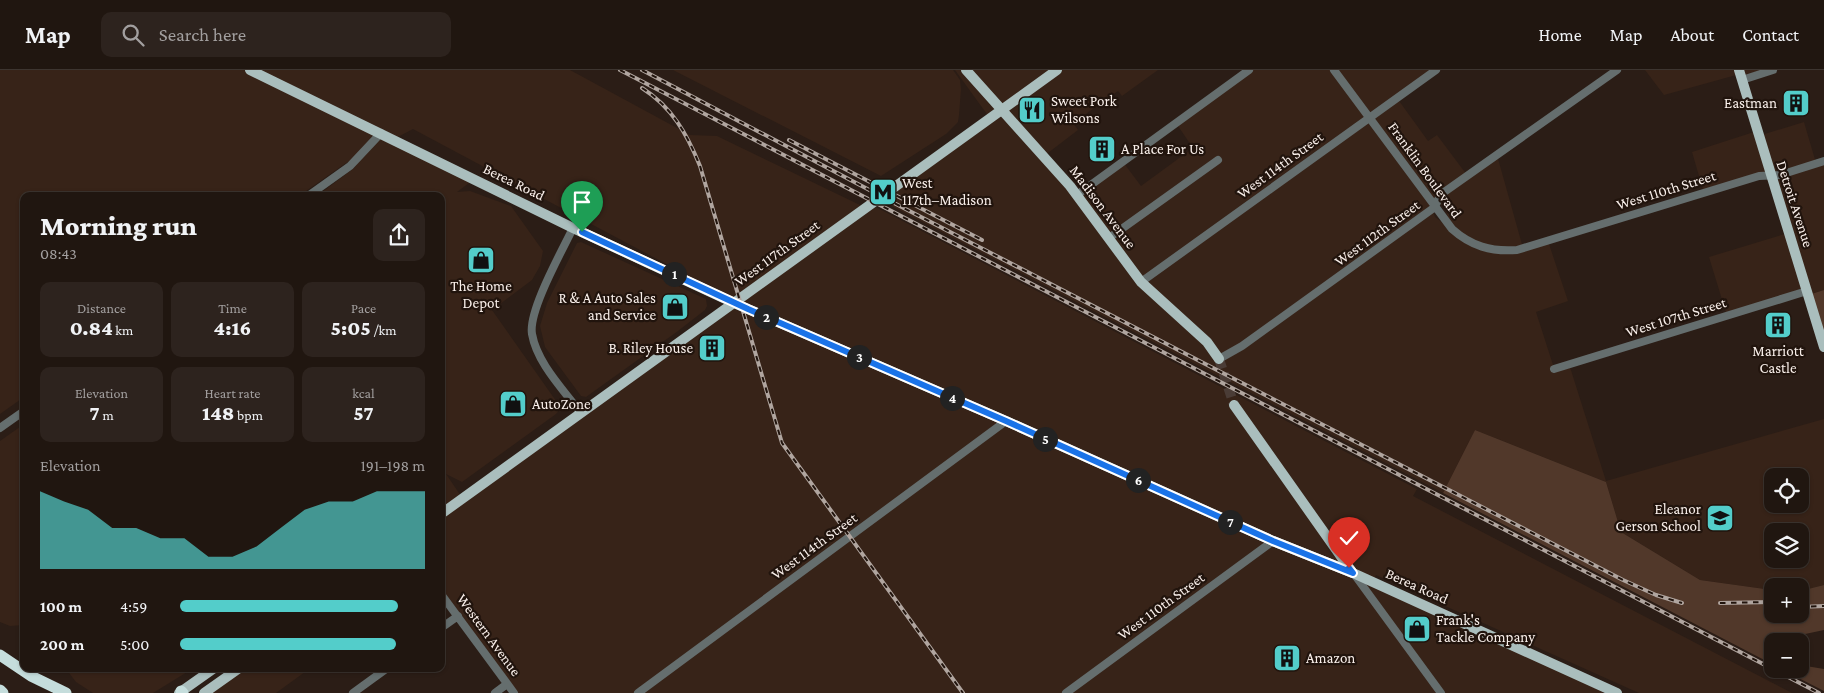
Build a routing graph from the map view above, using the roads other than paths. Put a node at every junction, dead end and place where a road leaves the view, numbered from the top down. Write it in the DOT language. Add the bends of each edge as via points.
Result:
graph roads {
  1 [pos="250,70"];
  2 [pos="966,70"];
  3 [pos="1057,70"];
  4 [pos="1249,70"];
  5 [pos="1334,70"];
  6 [pos="1436,70"];
  7 [pos="1617,70"];
  8 [pos="1773,70"];
  9 [pos="1740,75"];
  10 [pos="1001,110"];
  11 [pos="1370,117"];
  12 [pos="380,133"];
  13 [pos="1218,160"];
  14 [pos="1824,161"];
  15 [pos="1770,176"];
  16 [pos="314,192"];
  17 [pos="1077,195"];
  18 [pos="1435,208"];
  19 [pos="573,228"];
  20 [pos="1109,238"];
  21 [pos="1517,250"];
  22 [pos="1142,282"];
  23 [pos="1807,291"];
  24 [pos="734,303"];
  25 [pos="1824,347"];
  26 [pos="1219,359"];
  27 [pos="1554,368"];
  28 [pos="1234,405"];
  29 [pos="580,412"];
  30 [pos="20,414"];
  31 [pos="1006,421"];
  32 [pos="0,428"];
  33 [pos="445,511"];
  34 [pos="1273,541"];
  35 [pos="1353,573"];
  36 [pos="445,599"];
  37 [pos="458,616"];
  38 [pos="445,625"];
  39 [pos="0,655"];
  40 [pos="20,669"];
  41 [pos="25,672"];
  42 [pos="209,672"];
  43 [pos="234,672"];
  44 [pos="382,672"];
  45 [pos="507,684"];
  46 [pos="0,690"];
  47 [pos="1604,690"];
  48 [pos="181,692"];
  49 [pos="3,693"];
  50 [pos="66,693"];
  51 [pos="204,693"];
  52 [pos="353,693"];
  53 [pos="495,693"];
  54 [pos="514,693"];
  55 [pos="638,693"];
  56 [pos="1066,693"];
  57 [pos="1441,693"];
  58 [pos="1617,693"];
  1 -- 12 [label="main road, Berea Road"];
  2 -- 10 [label="main road, Madison Avenue"];
  3 -- 10 [label="main road, West 117th Street"];
  4 -- 17 [label="street"];
  5 -- 11 [label="street, Franklin Boulevard"];
  6 -- 11 [label="street, West 114th Street"];
  7 -- 18 [label="street, West 112th Street" via="1440,195"];
  8 -- 9 [label="street"];
  9 -- 15 [label="main road, Detroit Avenue"];
  10 -- 17 [label="main road, Madison Avenue"];
  10 -- 24 [label="main road, West 117th Street"];
  11 -- 18 [label="street, Franklin Boulevard"];
  11 -- 22 [label="street, West 114th Street"];
  12 -- 16 [label="street" via="350,166"];
  12 -- 19 [label="main road, Berea Road"];
  13 -- 20 [label="street"];
  14 -- 15 [label="street, West 110th Street"];
  15 -- 21 [label="street, West 110th Street" via="1751,178"];
  15 -- 23 [label="main road, Detroit Avenue"];
  17 -- 20 [label="main road, Madison Avenue"];
  18 -- 21 [label="street, Franklin Boulevard" via="1468,242 1492,250"];
  18 -- 26 [label="street, West 112th Street" via="1242,346"];
  19 -- 24 [label="main road, Berea Road"];
  19 -- 29 [label="street" via="533,315 531,333 541,359"];
  20 -- 22 [label="main road, Madison Avenue"];
  22 -- 26 [label="main road, Madison Avenue" via="1207,342"];
  23 -- 25 [label="main road, Detroit Avenue"];
  23 -- 27 [label="street, West 107th Street"];
  24 -- 29 [label="main road, West 117th Street"];
  24 -- 31 [label="main road, Berea Road"];
  28 -- 35 [label="main road"];
  29 -- 33 [label="main road, West 117th Street"];
  30 -- 32 [label="street"];
  31 -- 34 [label="main road, Berea Road"];
  31 -- 55 [label="street, West 114th Street"];
  34 -- 35 [label="main road, Berea Road"];
  34 -- 56 [label="street, West 110th Street"];
  35 -- 47 [label="main road, Berea Road"];
  35 -- 57 [label="street"];
  36 -- 37 [label="street, Western Avenue"];
  37 -- 38 [label="street"];
  37 -- 45 [label="street, Western Avenue"];
  39 -- 40 [label="highway"];
  41 -- 50 [label="highway"];
  42 -- 48 [label="main road"];
  43 -- 51 [label="main road"];
  44 -- 52 [label="street"];
  45 -- 53 [label="street"];
  45 -- 54 [label="street, Western Avenue"];
  46 -- 49 [label="highway"];
  47 -- 58 [label="main road, Berea Road"];
}
